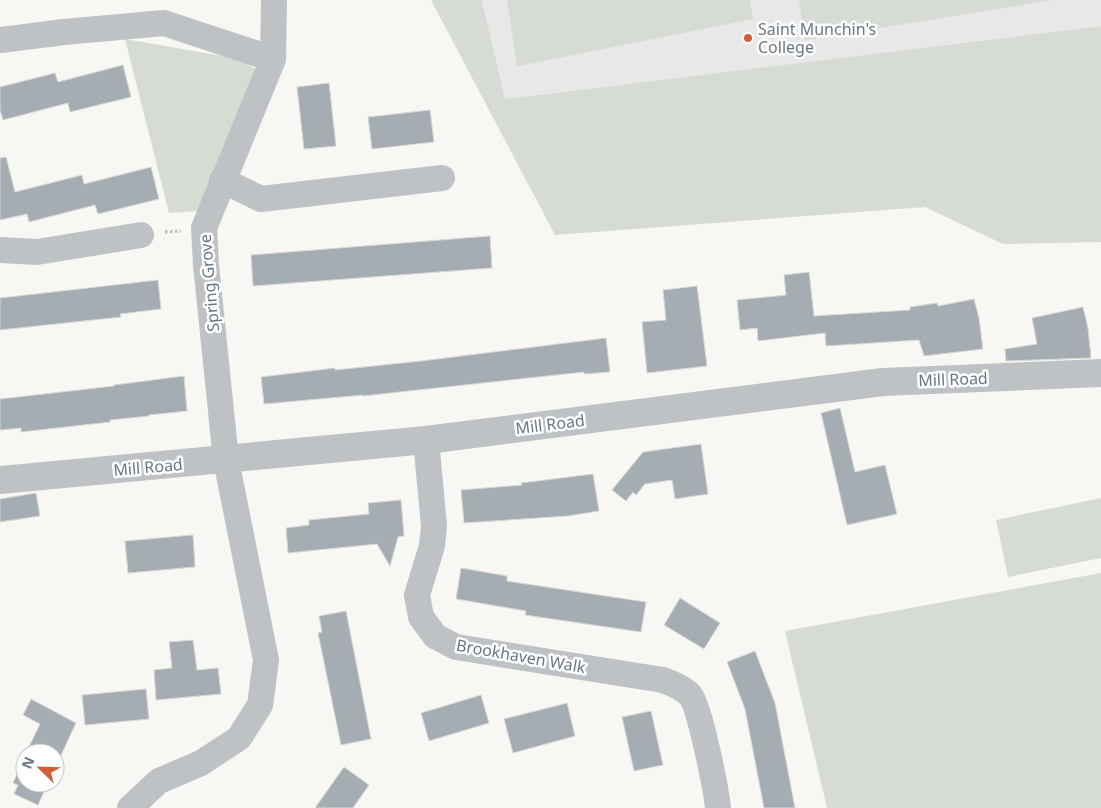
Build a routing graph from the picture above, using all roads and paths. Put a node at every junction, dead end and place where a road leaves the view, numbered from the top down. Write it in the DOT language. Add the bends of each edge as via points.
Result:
graph roads {
  1 [pos="274,0"];
  2 [pos="0,40"];
  3 [pos="272,59"];
  4 [pos="442,178"];
  5 [pos="222,180"];
  6 [pos="204,228"];
  7 [pos="141,235"];
  8 [pos="0,250"];
  9 [pos="1101,373"];
  10 [pos="426,440"];
  11 [pos="226,460"];
  12 [pos="0,480"];
  13 [pos="130,808"];
  14 [pos="718,808"];
  1 -- 3 [label="street, Spring Grove"];
  2 -- 3 [label="street" via="164,23"];
  3 -- 5 [label="street, Spring Grove"];
  4 -- 5 [label="street" via="261,199"];
  5 -- 6 [label="street, Spring Grove"];
  6 -- 7 [label="path"];
  6 -- 11 [label="street, Spring Grove"];
  7 -- 8 [label="street" via="37,252"];
  9 -- 10 [label="street, Mill Road" via="883,382"];
  10 -- 11 [label="street, Mill Road"];
  10 -- 14 [label="street, Brookhaven Walk" via="434,526 432,546 417,595 421,617 435,636 456,647 663,680 677,686 690,695 697,713"];
  11 -- 12 [label="street, Mill Road"];
  11 -- 13 [label="street, Spring Grove" via="266,660 260,705 239,738 201,763 159,781"];
}
